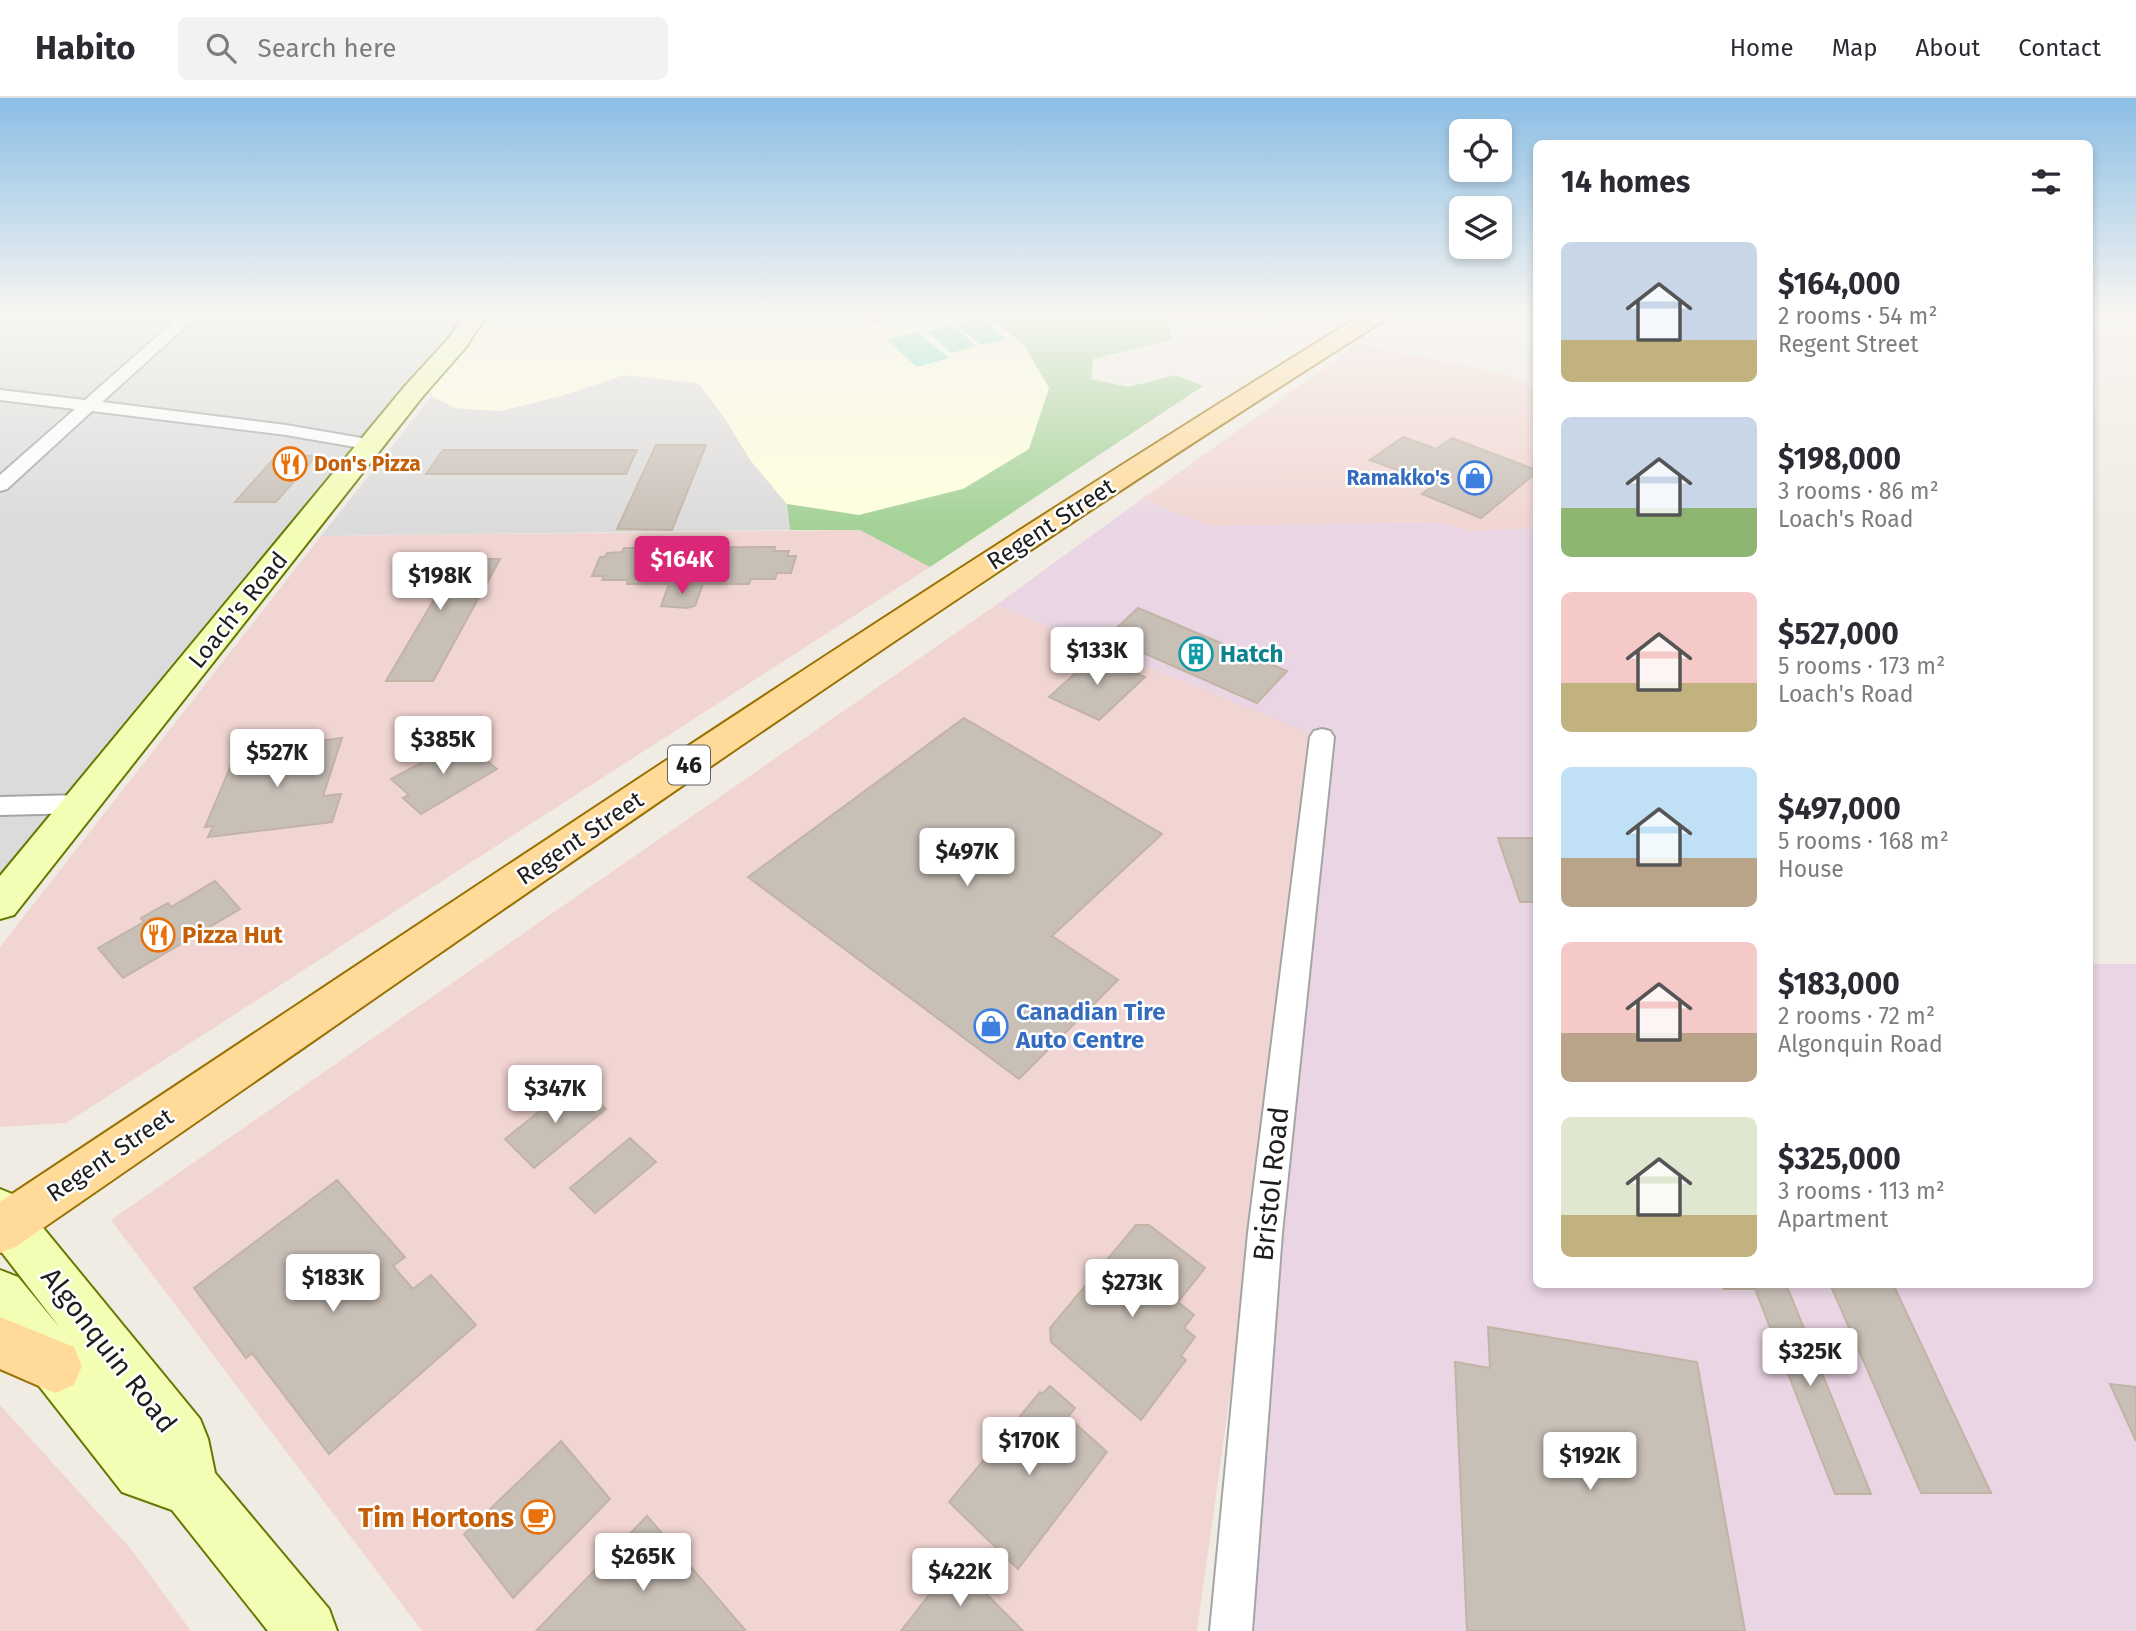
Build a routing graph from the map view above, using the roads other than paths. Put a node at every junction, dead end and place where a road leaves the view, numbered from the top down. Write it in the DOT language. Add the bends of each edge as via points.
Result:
graph roads {
  1 [pos="109,388"];
  2 [pos="417,388"];
  3 [pos="1261,388"];
  4 [pos="0,395"];
  5 [pos="89,405"];
  6 [pos="373,445"];
  7 [pos="0,485"];
  8 [pos="1322,737"];
  9 [pos="81,804"];
  10 [pos="0,806"];
  11 [pos="0,904"];
  12 [pos="3,1221"];
  13 [pos="0,1295"];
  14 [pos="0,1343"];
  15 [pos="55,1366"];
  16 [pos="190,1487"];
  17 [pos="307,1631"];
  18 [pos="1231,1631"];
  1 -- 5 [label="street"];
  2 -- 6 [label="street, Loach's Road"];
  3 -- 12 [label="main road, Regent Street / 46"];
  4 -- 5 [label="street"];
  5 -- 6 [label="street"];
  5 -- 7 [label="street"];
  6 -- 9 [label="street, Loach's Road"];
  8 -- 18 [label="street, Bristol Road" via="1265,1233"];
  9 -- 10 [label="street"];
  9 -- 11 [label="street, Loach's Road"];
  12 -- 16 [label="street, Algonquin Road" via="180,1439"];
  13 -- 15 [label="street, Algonquin Road"];
  14 -- 15 [label="main road"];
  15 -- 16 [label="street, Algonquin Road" via="142,1472"];
  16 -- 17 [label="street, Algonquin Road"];
}
